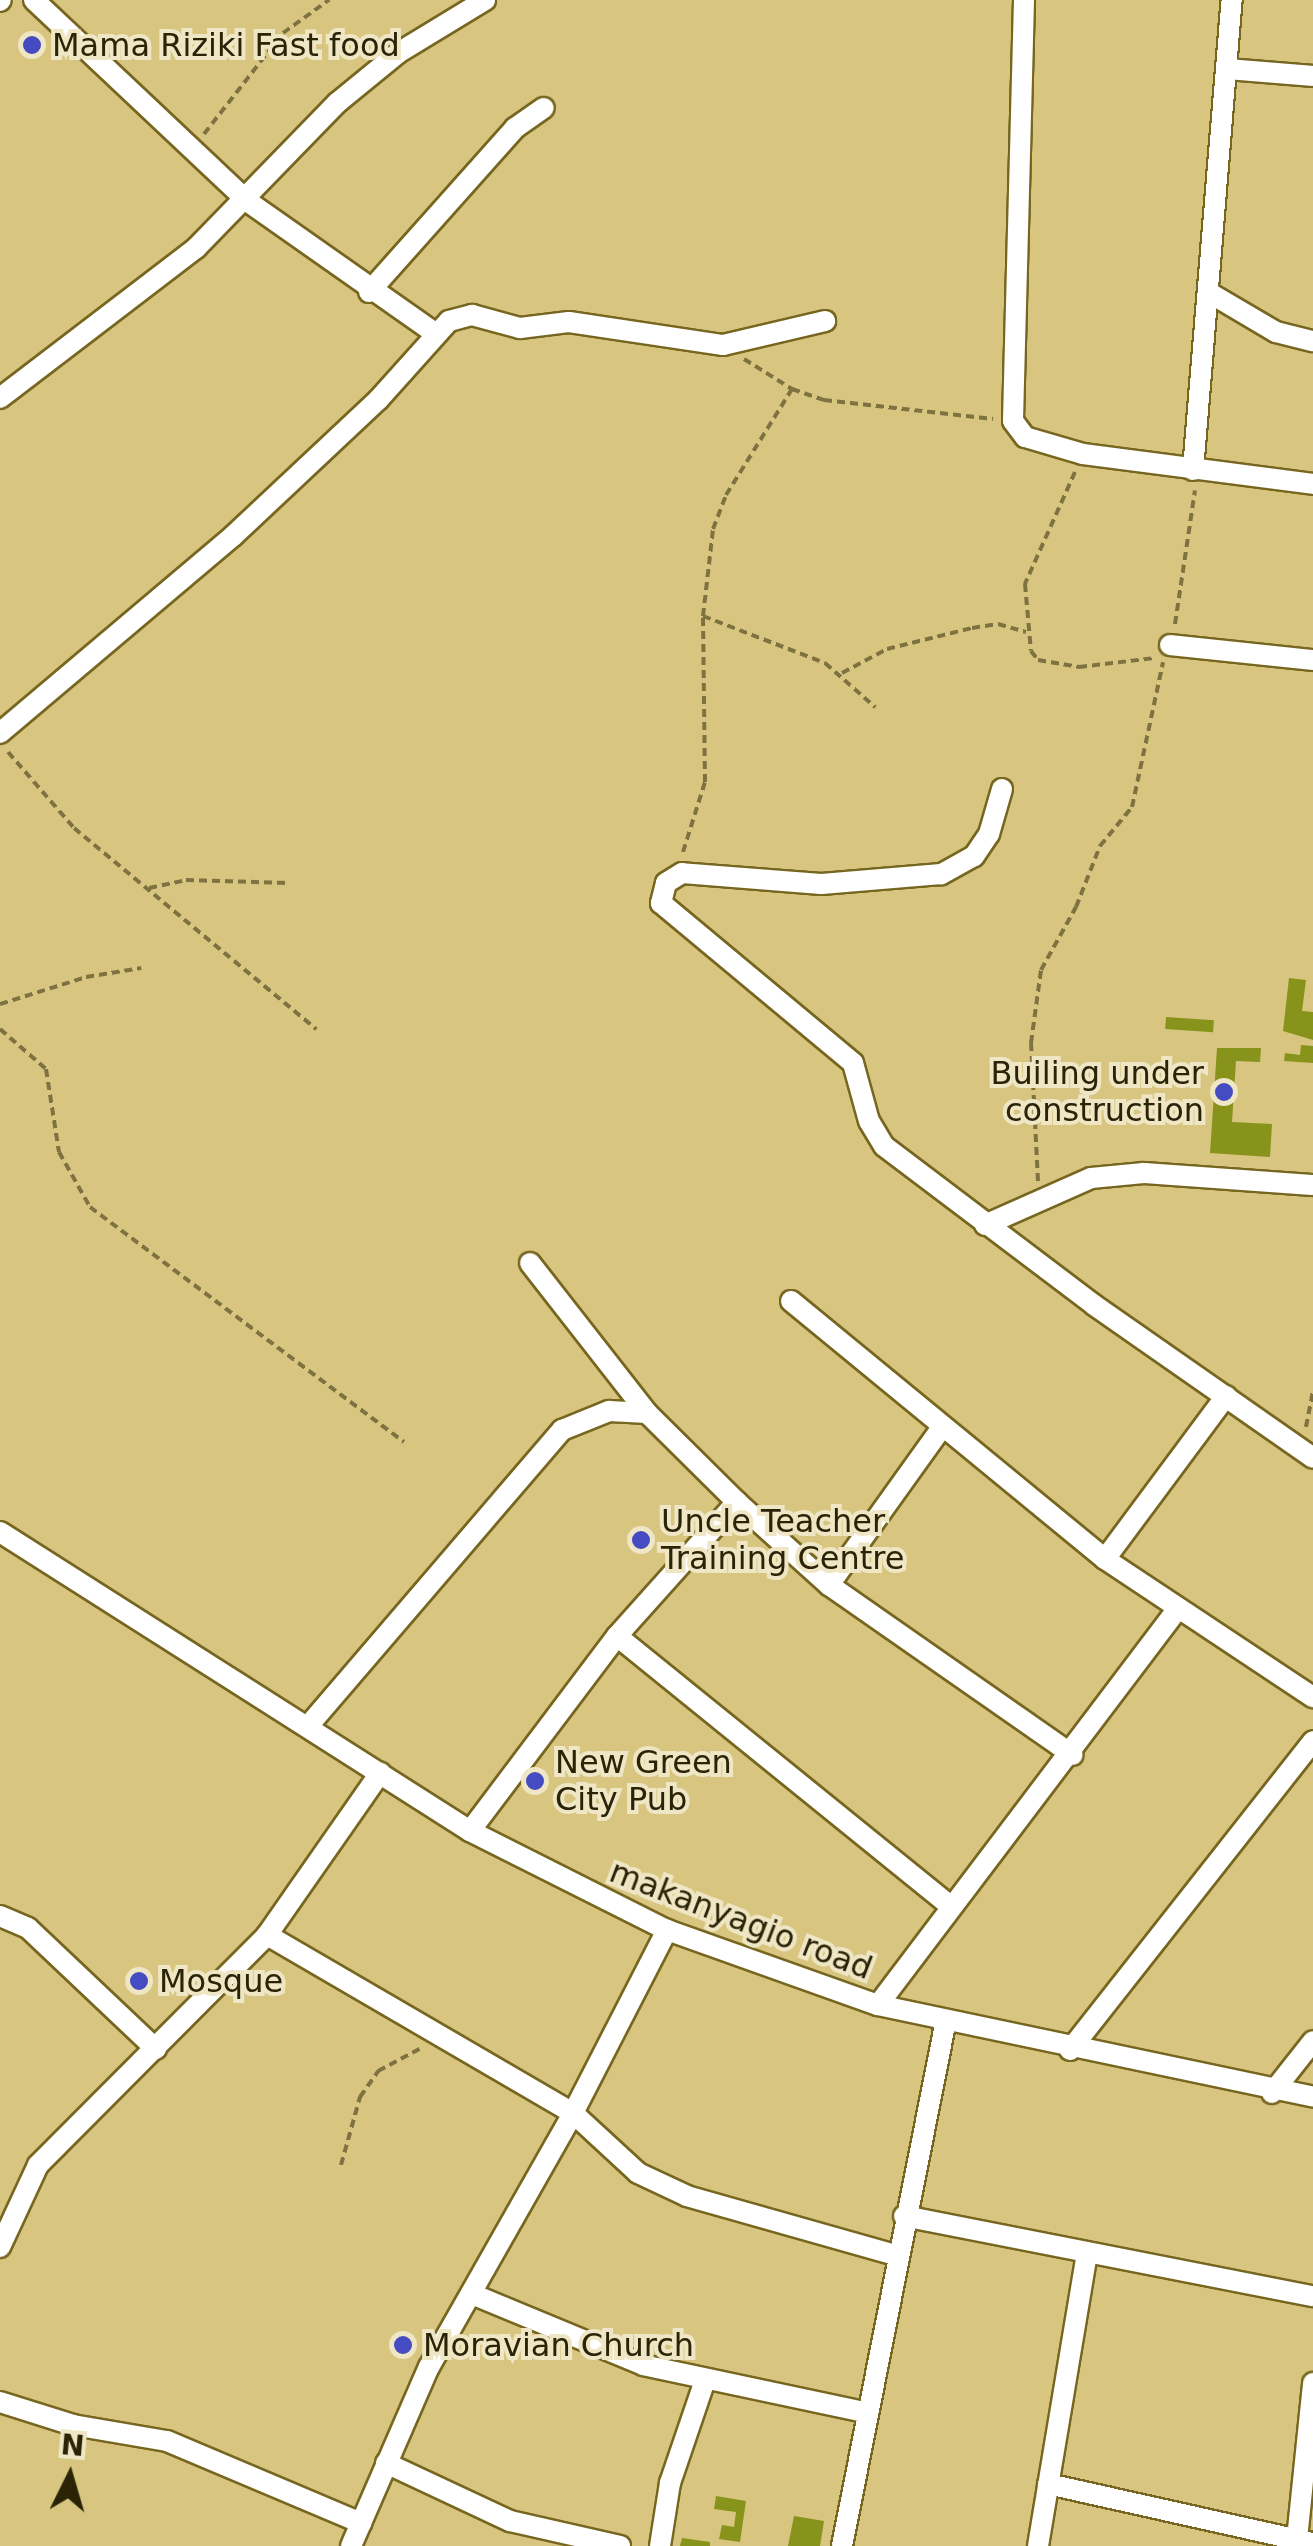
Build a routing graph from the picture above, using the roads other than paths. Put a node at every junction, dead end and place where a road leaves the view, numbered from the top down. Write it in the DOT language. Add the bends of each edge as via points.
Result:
graph roads {
  1 [pos="34,0"];
  2 [pos="485,0"];
  3 [pos="1024,0"];
  4 [pos="1232,0"];
  5 [pos="1228,68"];
  6 [pos="1313,76"];
  7 [pos="544,108"];
  8 [pos="247,201"];
  9 [pos="369,292"];
  10 [pos="1208,292"];
  11 [pos="825,321"];
  12 [pos="435,333"];
  13 [pos="1313,341"];
  14 [pos="0,398"];
  15 [pos="1195,471"];
  16 [pos="1313,484"];
  17 [pos="1170,645"];
  18 [pos="1313,660"];
  19 [pos="0,733"];
  20 [pos="1002,789"];
  21 [pos="1313,1185"];
  22 [pos="984,1225"];
  23 [pos="530,1264"];
  24 [pos="791,1301"];
  25 [pos="1226,1396"];
  26 [pos="647,1412"];
  27 [pos="940,1430"];
  28 [pos="1307,1454"];
  29 [pos="737,1502"];
  30 [pos="0,1532"];
  31 [pos="1105,1559"];
  32 [pos="830,1585"];
  33 [pos="1178,1609"];
  34 [pos="618,1636"];
  35 [pos="1313,1697"];
  36 [pos="309,1725"];
  37 [pos="1313,1741"];
  38 [pos="1073,1755"];
  39 [pos="380,1774"];
  40 [pos="470,1831"];
  41 [pos="950,1906"];
  42 [pos="0,1916"];
  43 [pos="667,1930"];
  44 [pos="267,1935"];
  45 [pos="878,2005"];
  46 [pos="946,2020"];
  47 [pos="1313,2041"];
  48 [pos="156,2048"];
  49 [pos="1070,2050"];
  50 [pos="1272,2092"];
  51 [pos="1313,2097"];
  52 [pos="573,2113"];
  53 [pos="904,2216"];
  54 [pos="0,2247"];
  55 [pos="1087,2253"];
  56 [pos="896,2255"];
  57 [pos="472,2294"];
  58 [pos="1313,2296"];
  59 [pos="705,2380"];
  60 [pos="1313,2382"];
  61 [pos="0,2402"];
  62 [pos="865,2412"];
  63 [pos="386,2463"];
  64 [pos="1048,2484"];
  65 [pos="361,2523"];
  66 [pos="1305,2541"];
  67 [pos="352,2546"];
  68 [pos="620,2546"];
  69 [pos="660,2546"];
  70 [pos="842,2546"];
  71 [pos="1038,2546"];
  1 -- 8 [label="street"];
  2 -- 8 [label="street" via="398,53 338,103"];
  3 -- 15 [label="street" via="1013,421 1025,436 1083,454"];
  4 -- 5 [label="street"];
  5 -- 6 [label="street"];
  5 -- 10 [label="street"];
  7 -- 9 [label="street" via="515,128"];
  8 -- 9 [label="street"];
  8 -- 14 [label="street"];
  9 -- 12 [label="street"];
  10 -- 13 [label="street" via="1276,332"];
  10 -- 15 [label="street"];
  11 -- 12 [label="street" via="724,345 558,321 506,328 472,315"];
  12 -- 19 [label="street" via="378,400 233,536"];
  15 -- 16 [label="street"];
  17 -- 18 [label="street"];
  20 -- 22 [label="street" via="974,856 942,874 821,884 739,874 672,875 660,894 666,911 854,1063 869,1122 884,1146"];
  21 -- 22 [label="street" via="1144,1173 1091,1178"];
  22 -- 25 [label="street"];
  23 -- 26 [label="street"];
  24 -- 27 [label="street"];
  25 -- 28 [label="street"];
  25 -- 31 [label="street"];
  26 -- 29 [label="street"];
  26 -- 36 [label="street" via="609,1411 562,1430"];
  27 -- 31 [label="street"];
  27 -- 32 [label="street"];
  29 -- 32 [label="street"];
  29 -- 34 [label="street"];
  30 -- 36 [label="street, makanyagio road"];
  31 -- 33 [label="street"];
  32 -- 38 [label="street"];
  33 -- 35 [label="street"];
  33 -- 38 [label="street"];
  34 -- 40 [label="street"];
  34 -- 41 [label="street"];
  36 -- 39 [label="street, makanyagio road"];
  37 -- 49 [label="street"];
  38 -- 41 [label="street"];
  39 -- 40 [label="street, makanyagio road"];
  39 -- 44 [label="street"];
  40 -- 43 [label="street, makanyagio road"];
  41 -- 45 [label="street"];
  42 -- 48 [label="street" via="28,1928"];
  43 -- 45 [label="street, makanyagio road"];
  43 -- 52 [label="street"];
  44 -- 48 [label="street"];
  44 -- 52 [label="street"];
  45 -- 46 [label="street, makanyagio road"];
  46 -- 49 [label="street, makanyagio road"];
  46 -- 53 [label="street"];
  47 -- 50 [label="street"];
  48 -- 54 [label="street" via="38,2165"];
  49 -- 50 [label="street, makanyagio road"];
  50 -- 51 [label="street, makanyagio road"];
  52 -- 56 [label="street" via="638,2173 686,2196"];
  52 -- 57 [label="street"];
  53 -- 55 [label="street"];
  53 -- 56 [label="street"];
  55 -- 58 [label="street"];
  55 -- 64 [label="street"];
  56 -- 62 [label="street"];
  57 -- 59 [label="street" via="594,2347"];
  57 -- 63 [label="street" via="429,2367"];
  59 -- 62 [label="street"];
  59 -- 69 [label="street" via="670,2483"];
  60 -- 66 [label="street"];
  61 -- 65 [label="street" via="73,2425 167,2441"];
  62 -- 70 [label="street"];
  63 -- 65 [label="street"];
  63 -- 68 [label="street" via="510,2520"];
  64 -- 66 [label="street"];
  64 -- 71 [label="street"];
  65 -- 67 [label="street"];
}
